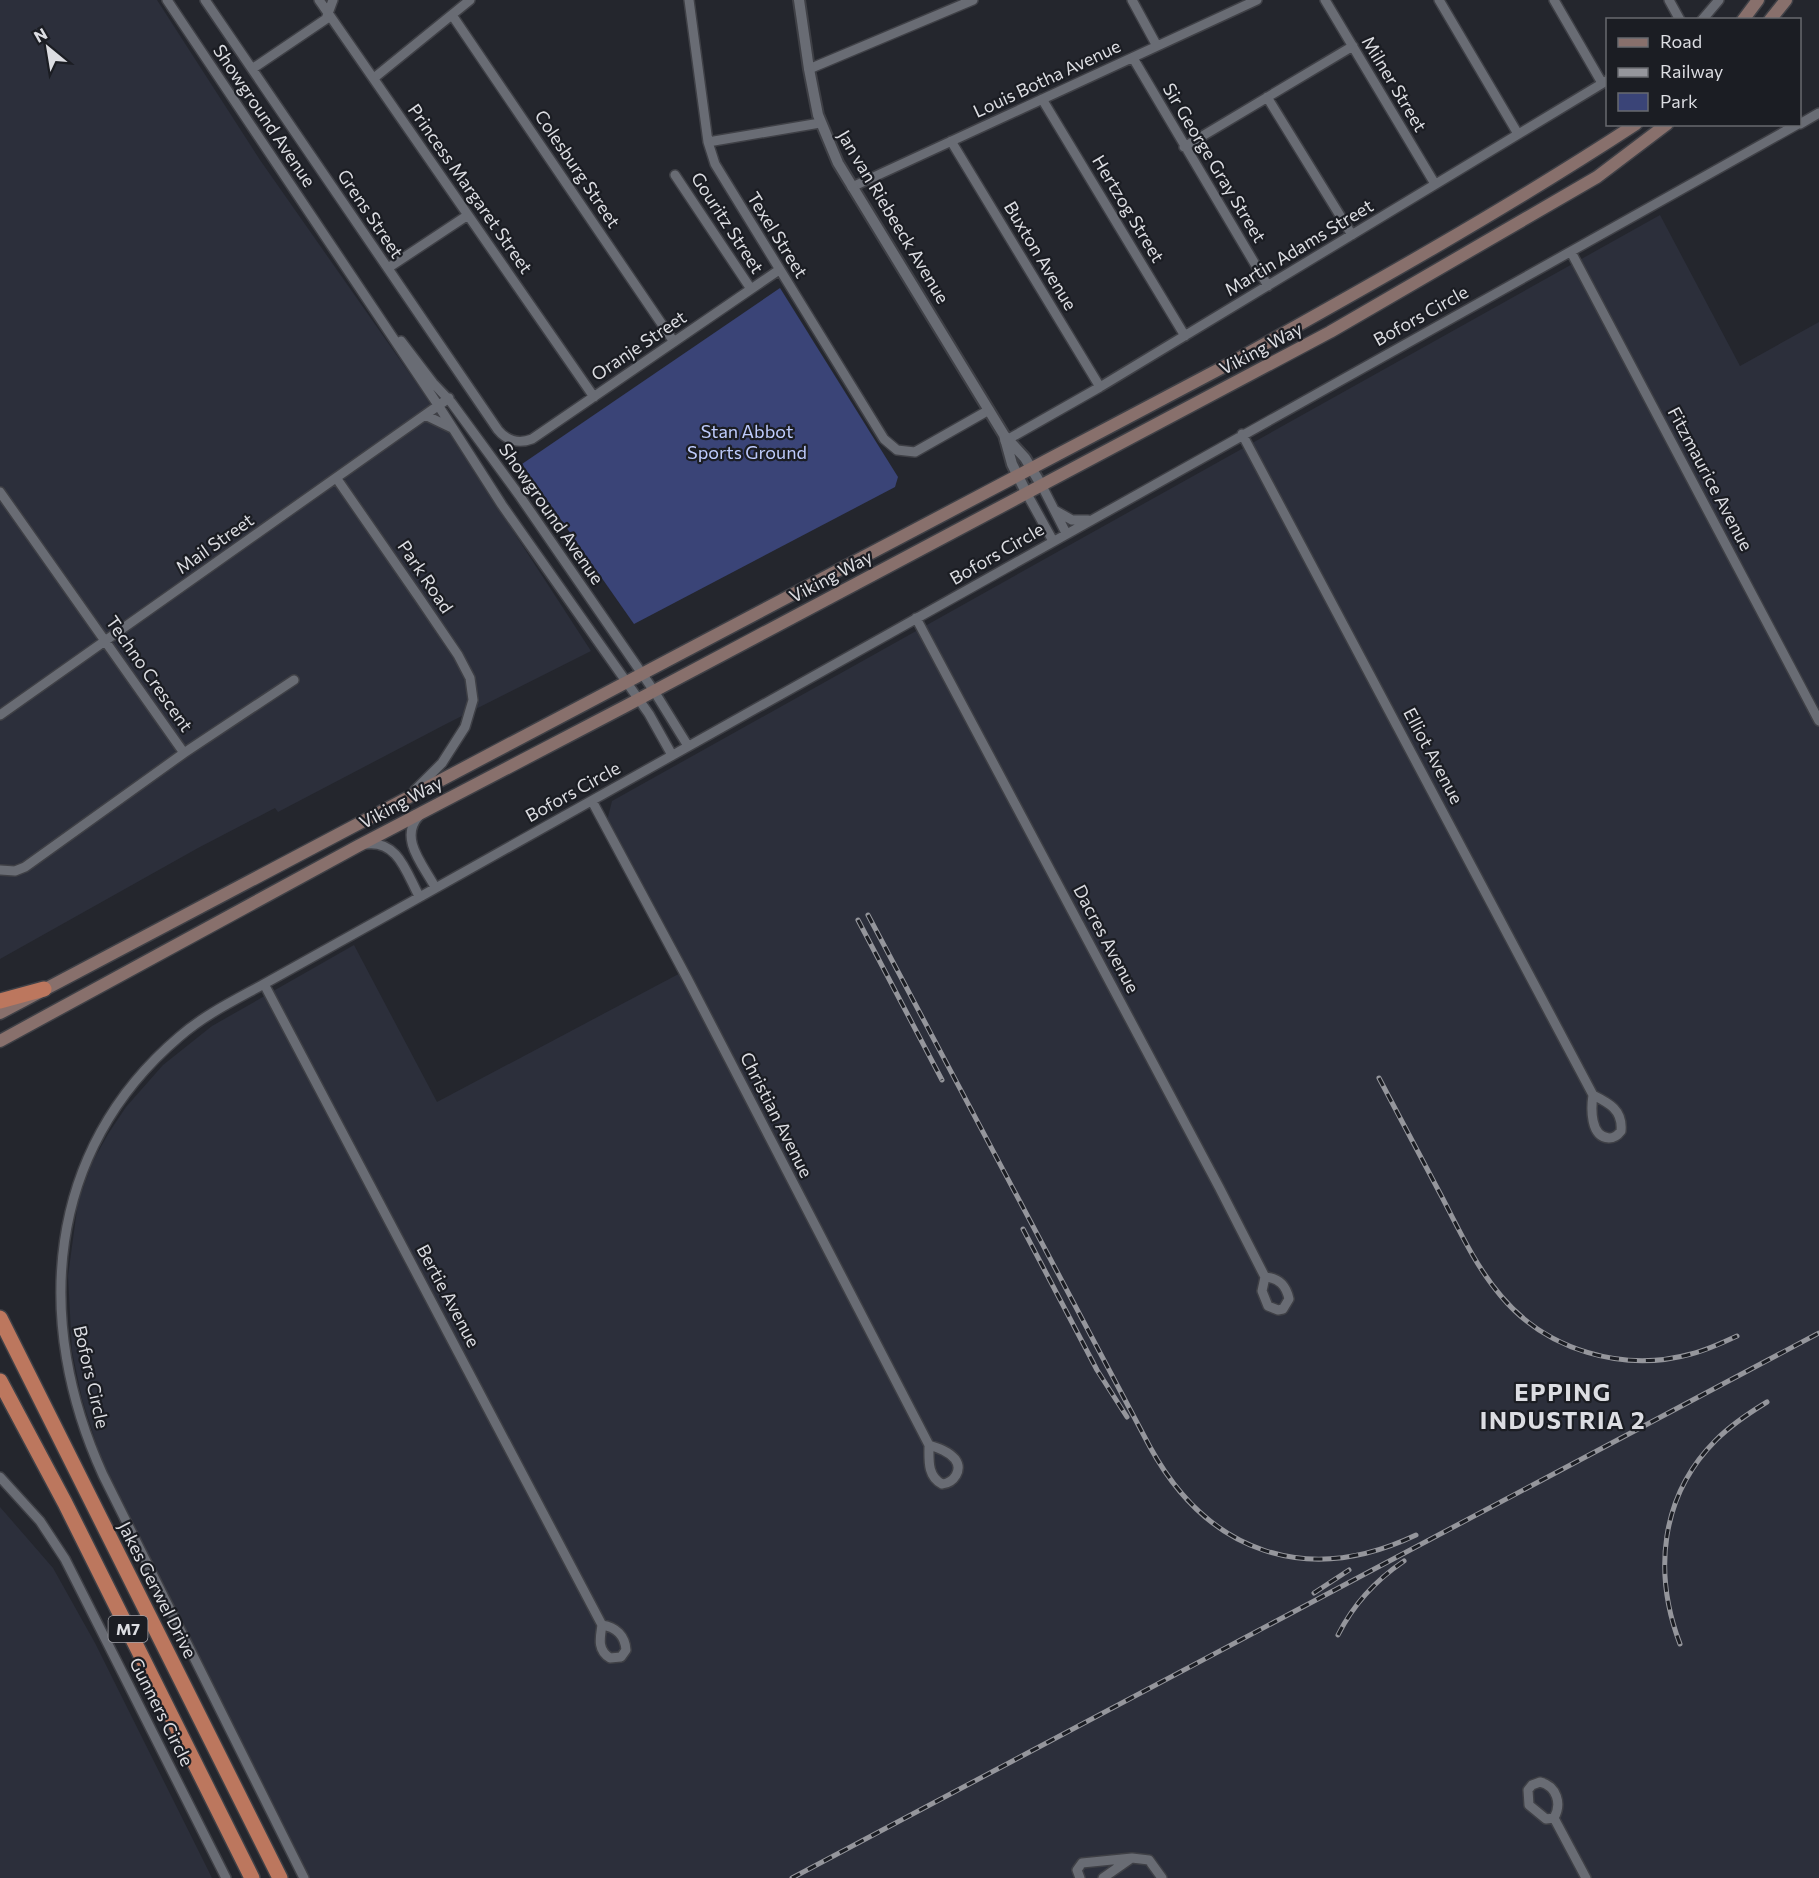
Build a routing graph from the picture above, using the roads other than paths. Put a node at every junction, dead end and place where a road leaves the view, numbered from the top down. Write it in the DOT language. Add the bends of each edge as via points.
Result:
graph roads {
  1 [pos="167,0"];
  2 [pos="205,0"];
  3 [pos="319,0"];
  4 [pos="333,0"];
  5 [pos="470,0"];
  6 [pos="688,0"];
  7 [pos="799,0"];
  8 [pos="973,0"];
  9 [pos="1132,0"];
  10 [pos="1257,0"];
  11 [pos="1326,0"];
  12 [pos="1439,0"];
  13 [pos="1554,0"];
  14 [pos="1669,0"];
  15 [pos="1719,0"];
  16 [pos="1758,0"];
  17 [pos="1786,0"];
  18 [pos="328,14"];
  19 [pos="452,15"];
  20 [pos="1679,18"];
  21 [pos="1704,18"];
  22 [pos="1744,18"];
  23 [pos="1772,18"];
  24 [pos="1157,46"];
  25 [pos="1353,46"];
  26 [pos="1132,58"];
  27 [pos="252,69"];
  28 [pos="809,69"];
  29 [pos="374,78"];
  30 [pos="1605,81"];
  31 [pos="1267,97"];
  32 [pos="1042,99"];
  33 [pos="1819,113"];
  34 [pos="820,123"];
  35 [pos="1801,123"];
  36 [pos="1633,126"];
  37 [pos="1664,126"];
  38 [pos="1795,126"];
  39 [pos="1518,134"];
  40 [pos="951,141"];
  41 [pos="708,142"];
  42 [pos="1184,147"];
  43 [pos="675,175"];
  44 [pos="1435,184"];
  45 [pos="852,188"];
  46 [pos="468,216"];
  47 [pos="1352,235"];
  48 [pos="1571,252"];
  49 [pos="388,268"];
  50 [pos="780,270"];
  51 [pos="1268,286"];
  52 [pos="751,289"];
  53 [pos="375,310"];
  54 [pos="1185,336"];
  55 [pos="674,342"];
  56 [pos="1100,387"];
  57 [pos="594,397"];
  58 [pos="449,399"];
  59 [pos="438,405"];
  60 [pos="989,410"];
  61 [pos="425,415"];
  62 [pos="454,430"];
  63 [pos="1242,434"];
  64 [pos="1006,439"];
  65 [pos="514,441"];
  66 [pos="1032,468"];
  67 [pos="1017,476"];
  68 [pos="337,479"];
  69 [pos="1042,486"];
  70 [pos="0,492"];
  71 [pos="1027,494"];
  72 [pos="1054,510"];
  73 [pos="1089,520"];
  74 [pos="1066,533"];
  75 [pos="1053,541"];
  76 [pos="916,618"];
  77 [pos="106,642"];
  78 [pos="643,675"];
  79 [pos="294,680"];
  80 [pos="626,684"];
  81 [pos="654,691"];
  82 [pos="638,700"];
  83 [pos="0,716"];
  84 [pos="1819,721"];
  85 [pos="688,746"];
  86 [pos="184,753"];
  87 [pos="672,755"];
  88 [pos="592,801"];
  89 [pos="402,802"];
  90 [pos="428,809"];
  91 [pos="358,846"];
  92 [pos="0,870"];
  93 [pos="435,887"];
  94 [pos="419,896"];
  95 [pos="264,984"];
  96 [pos="44,989"];
  97 [pos="0,1002"];
  98 [pos="0,1013"];
  99 [pos="0,1041"];
  100 [pos="1593,1095"];
  101 [pos="1265,1277"];
  102 [pos="0,1318"];
  103 [pos="0,1381"];
  104 [pos="928,1445"];
  105 [pos="0,1477"];
  106 [pos="602,1625"];
  107 [pos="1554,1818"];
  108 [pos="1132,1858"];
  109 [pos="226,1878"];
  110 [pos="252,1878"];
  111 [pos="280,1878"];
  112 [pos="304,1878"];
  113 [pos="1080,1878"];
  114 [pos="1103,1878"];
  115 [pos="1161,1878"];
  116 [pos="1586,1878"];
  1 -- 53 [label="street, Showground Avenue"];
  2 -- 27 [label="street, Grens Street"];
  3 -- 18 [label="street, Princess Margaret Street"];
  4 -- 18 [label="street"];
  5 -- 19 [label="street"];
  6 -- 41 [label="street, Texel Street"];
  7 -- 28 [label="street, Jan van Riebeeck Avenue"];
  8 -- 28 [label="street"];
  9 -- 24 [label="street"];
  10 -- 24 [label="street, Louis Botha Avenue"];
  11 -- 25 [label="street, Milner Street"];
  12 -- 39 [label="street"];
  13 -- 30 [label="street"];
  14 -- 20 [label="street"];
  15 -- 21 [label="street"];
  16 -- 22 [label="main road"];
  17 -- 23 [label="main road"];
  18 -- 27 [label="street"];
  18 -- 29 [label="street, Princess Margaret Street"];
  19 -- 29 [label="street"];
  19 -- 55 [label="street, Colesburg Street"];
  24 -- 26 [label="street, Louis Botha Avenue"];
  25 -- 31 [label="street"];
  25 -- 44 [label="street, Milner Street"];
  26 -- 32 [label="street, Louis Botha Avenue"];
  26 -- 42 [label="street, Sir George Gray Street"];
  27 -- 49 [label="street, Grens Street"];
  28 -- 34 [label="street, Jan van Riebeeck Avenue"];
  29 -- 46 [label="street, Princess Margaret Street"];
  30 -- 39 [label="street, Martin Adams Street"];
  31 -- 42 [label="street"];
  31 -- 47 [label="street"];
  32 -- 40 [label="street, Louis Botha Avenue"];
  32 -- 54 [label="street, Hertzog Street"];
  33 -- 35 [label="street, Bofors Circle"];
  34 -- 41 [label="street"];
  34 -- 45 [label="street, Jan van Riebeeck Avenue"];
  36 -- 66 [label="main road, Viking Way" via="1549,181 1401,268"];
  37 -- 69 [label="main road, Viking Way" via="1597,177 1413,285"];
  38 -- 48 [label="street, Bofors Circle"];
  39 -- 44 [label="street, Martin Adams Street"];
  40 -- 45 [label="street, Louis Botha Avenue"];
  40 -- 56 [label="street, Buxton Avenue"];
  41 -- 50 [label="street, Texel Street" via="721,174"];
  42 -- 51 [label="street, Sir George Gray Street"];
  43 -- 52 [label="street, Gouritz Street"];
  44 -- 47 [label="street, Martin Adams Street"];
  45 -- 60 [label="street, Jan van Riebeeck Avenue"];
  46 -- 49 [label="street"];
  46 -- 57 [label="street, Princess Margaret Street"];
  47 -- 51 [label="street, Martin Adams Street"];
  48 -- 63 [label="street, Bofors Circle"];
  48 -- 84 [label="street, Fitzmaurice Avenue"];
  49 -- 65 [label="street, Grens Street" via="498,430"];
  50 -- 52 [label="street, Oranje Street"];
  50 -- 60 [label="street, Texel Street" via="884,439 894,448 909,452 922,449"];
  51 -- 54 [label="street, Martin Adams Street"];
  52 -- 55 [label="street, Oranje Street"];
  53 -- 58 [label="street, Showground Avenue"];
  53 -- 59 [label="street, Showground Avenue"];
  54 -- 56 [label="street, Martin Adams Street"];
  55 -- 57 [label="street, Oranje Street"];
  56 -- 64 [label="street, Martin Adams Street"];
  57 -- 65 [label="street, Oranje Street" via="532,439"];
  58 -- 59 [label="street, Mail Street"];
  58 -- 78 [label="street, Showground Avenue"];
  59 -- 61 [label="street, Mail Street"];
  59 -- 62 [label="street, Showground Avenue"];
  60 -- 64 [label="street, Jan van Riebeeck Avenue"];
  61 -- 62 [label="street"];
  61 -- 68 [label="street, Mail Street"];
  62 -- 80 [label="street, Showground Avenue"];
  63 -- 73 [label="street, Bofors Circle"];
  63 -- 100 [label="street, Elliot Avenue"];
  64 -- 66 [label="street, Jan van Riebeeck Avenue"];
  64 -- 67 [label="street, Jan van Riebeeck Avenue"];
  66 -- 67 [label="main road, Viking Way"];
  66 -- 69 [label="street, Jan van Riebeeck Avenue"];
  67 -- 71 [label="street, Jan van Riebeeck Avenue"];
  67 -- 78 [label="main road, Viking Way"];
  68 -- 77 [label="street, Mail Street"];
  68 -- 89 [label="street, Park Road" via="470,678 473,700 465,727 435,772"];
  69 -- 71 [label="main road, Viking Way"];
  69 -- 72 [label="street, Jan van Riebeeck Avenue"];
  70 -- 77 [label="street, Techno Crescent"];
  71 -- 75 [label="street, Jan van Riebeeck Avenue"];
  71 -- 81 [label="main road, Viking Way"];
  72 -- 73 [label="street" via="1072,520"];
  72 -- 74 [label="street, Jan van Riebeeck Avenue"];
  73 -- 74 [label="street, Bofors Circle"];
  74 -- 75 [label="street, Bofors Circle"];
  75 -- 76 [label="street, Bofors Circle"];
  76 -- 85 [label="street, Bofors Circle"];
  76 -- 101 [label="street, Dacres Avenue"];
  77 -- 83 [label="street, Mail Street"];
  77 -- 86 [label="street, Techno Crescent"];
  78 -- 80 [label="main road, Viking Way"];
  78 -- 81 [label="street, Showground Avenue"];
  79 -- 86 [label="street"];
  80 -- 82 [label="street, Showground Avenue"];
  80 -- 89 [label="main road, Viking Way"];
  81 -- 82 [label="main road, Viking Way"];
  81 -- 85 [label="street, Showground Avenue"];
  82 -- 87 [label="street, Showground Avenue"];
  82 -- 90 [label="main road, Viking Way"];
  85 -- 87 [label="street, Bofors Circle"];
  86 -- 92 [label="street, Techno Crescent" via="25,867"];
  87 -- 88 [label="street, Bofors Circle"];
  88 -- 93 [label="street, Bofors Circle"];
  88 -- 104 [label="street, Christian Avenue"];
  89 -- 96 [label="main road, Viking Way"];
  90 -- 91 [label="main road, Viking Way"];
  90 -- 93 [label="street" via="413,823 410,838"];
  91 -- 94 [label="street" via="375,843 388,847 396,854"];
  91 -- 99 [label="main road, Viking Way"];
  93 -- 94 [label="street, Bofors Circle"];
  94 -- 95 [label="street, Bofors Circle"];
  95 -- 106 [label="street, Bertie Avenue"];
  95 -- 112 [label="street, Bofors Circle" via="181,1036 146,1068 110,1115 90,1152 70,1207 60,1297 71,1381 98,1464"];
  96 -- 97 [label="highway"];
  96 -- 98 [label="main road, Viking Way"];
  100 -- 100 [label="street" via="1621,1117 1621,1131 1616,1136 1605,1137 1596,1130"];
  102 -- 111 [label="highway, Jakes Gerwel Drive / M7"];
  103 -- 110 [label="highway, M7"];
  105 -- 109 [label="street, Gunners Circle" via="40,1521 65,1559"];
  107 -- 116 [label="street"];
  108 -- 113 [label="street" via="1082,1863 1077,1870"];
  108 -- 114 [label="street"];
  108 -- 115 [label="street" via="1149,1860"];
}
